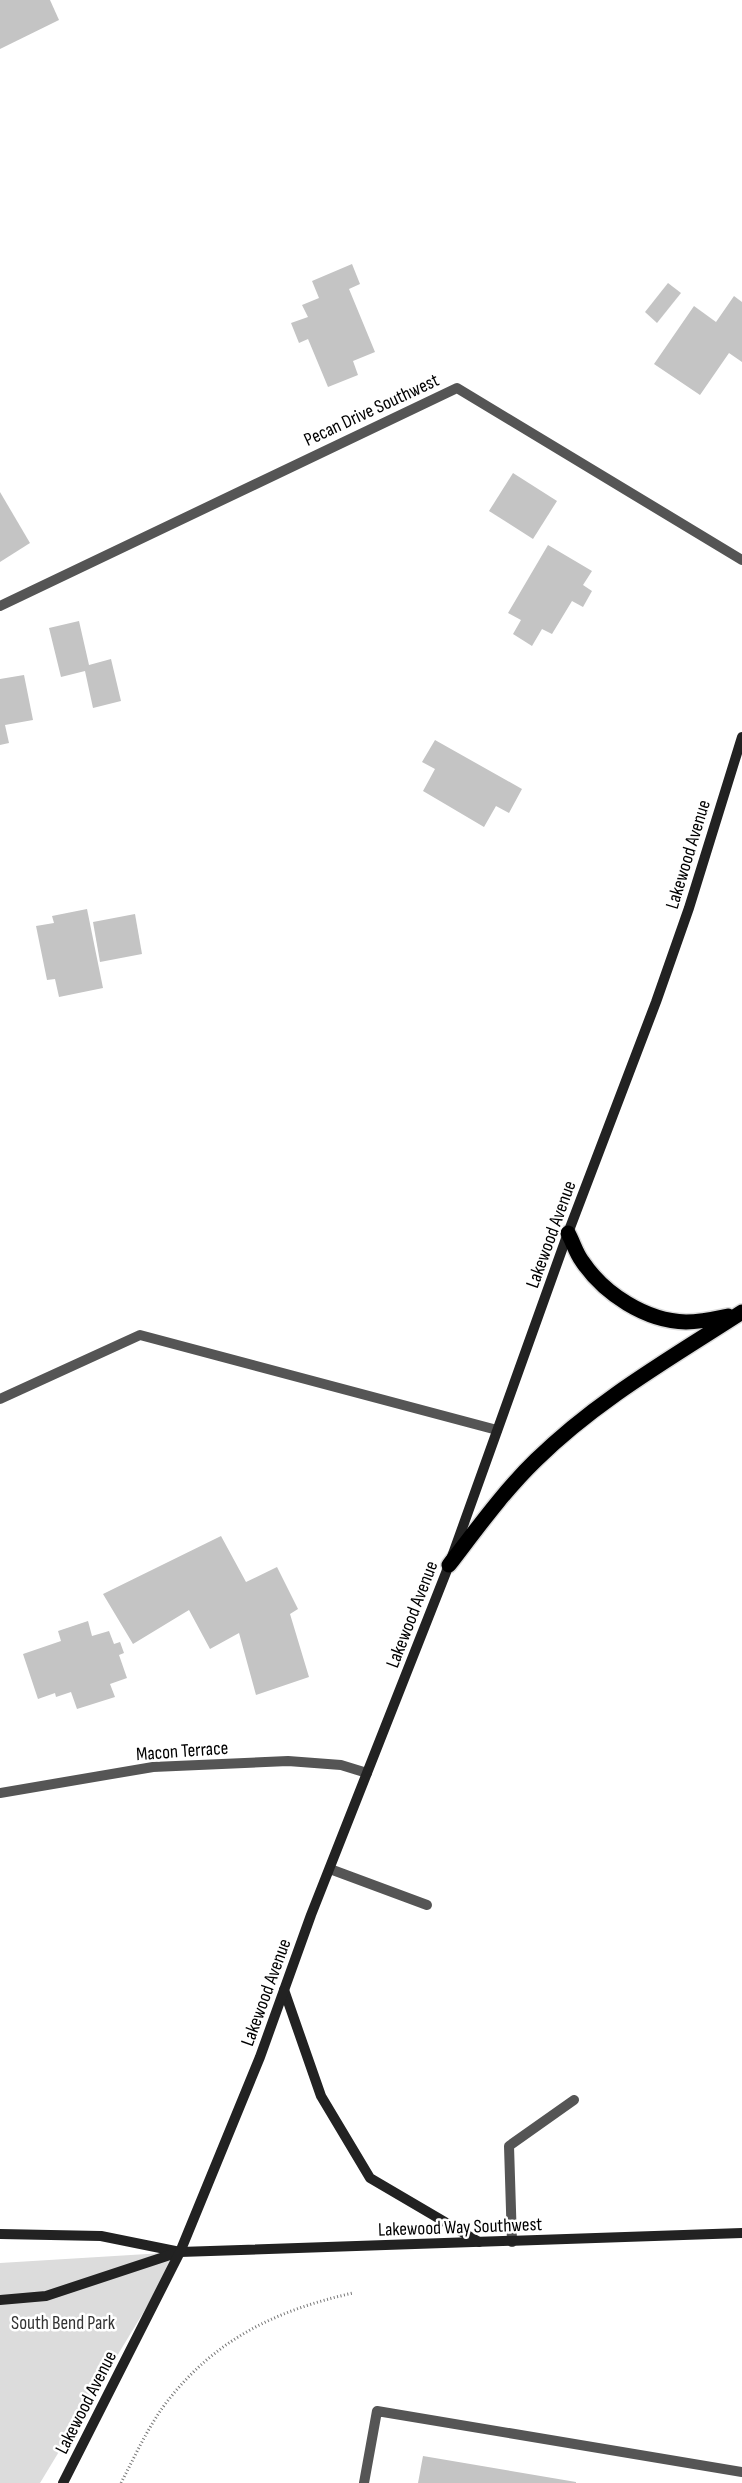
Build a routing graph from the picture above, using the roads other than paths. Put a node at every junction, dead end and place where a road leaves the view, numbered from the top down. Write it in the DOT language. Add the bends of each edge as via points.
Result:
graph roads {
  1 [pos="742,560"];
  2 [pos="0,606"];
  3 [pos="742,737"];
  4 [pos="568,1233"];
  5 [pos="741,1312"];
  6 [pos="0,1399"];
  7 [pos="497,1430"];
  8 [pos="449,1565"];
  9 [pos="367,1773"];
  10 [pos="0,1793"];
  11 [pos="330,1868"];
  12 [pos="427,1906"];
  13 [pos="284,1990"];
  14 [pos="574,2100"];
  15 [pos="742,2233"];
  16 [pos="0,2234"];
  17 [pos="512,2242"];
  18 [pos="480,2243"];
  19 [pos="180,2252"];
  20 [pos="0,2300"];
  21 [pos="742,2472"];
  22 [pos="63,2483"];
  23 [pos="364,2483"];
  1 -- 2 [label="street, Pecan Drive Southwest" via="457,388"];
  3 -- 4 [label="main road, Lakewood Avenue" via="690,908"];
  4 -- 5 [label="highway" via="582,1262 608,1289 632,1307 684,1322 705,1321"];
  4 -- 7 [label="main road, Lakewood Avenue"];
  5 -- 8 [label="highway" via="584,1418 536,1460"];
  6 -- 7 [label="street" via="140,1335"];
  7 -- 8 [label="main road, Lakewood Avenue"];
  8 -- 9 [label="main road, Lakewood Avenue"];
  9 -- 10 [label="street, Macon Terrace" via="341,1765 288,1761 153,1767"];
  9 -- 11 [label="main road, Lakewood Avenue"];
  11 -- 12 [label="street"];
  11 -- 13 [label="main road, Lakewood Avenue"];
  13 -- 18 [label="main road" via="321,2096 370,2178"];
  13 -- 19 [label="main road, Lakewood Avenue"];
  14 -- 17 [label="street" via="509,2146"];
  15 -- 17 [label="main road, Lakewood Way Southwest"];
  16 -- 19 [label="main road" via="101,2236"];
  17 -- 18 [label="main road, Lakewood Way Southwest"];
  18 -- 19 [label="main road, Lakewood Way Southwest"];
  19 -- 20 [label="main road" via="46,2296"];
  19 -- 22 [label="main road, Lakewood Avenue"];
  21 -- 23 [label="street" via="377,2411"];
}
